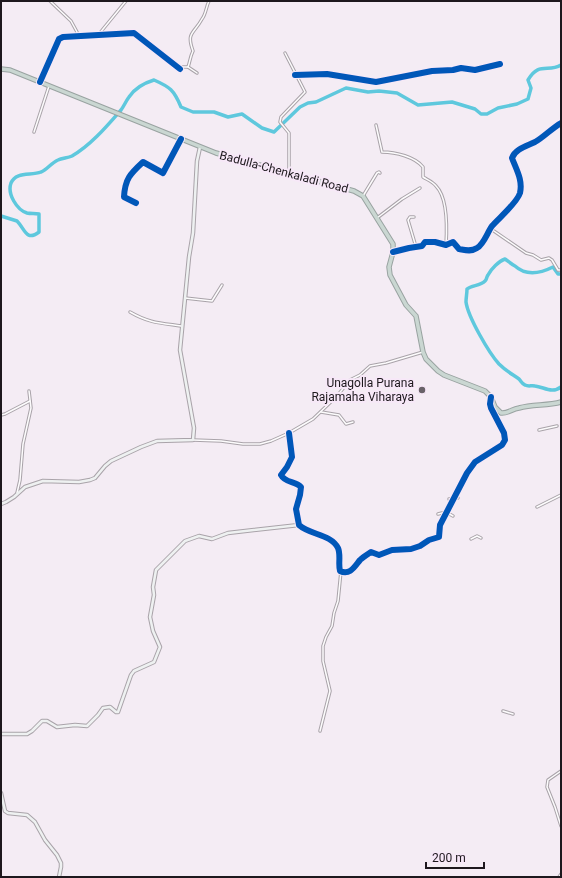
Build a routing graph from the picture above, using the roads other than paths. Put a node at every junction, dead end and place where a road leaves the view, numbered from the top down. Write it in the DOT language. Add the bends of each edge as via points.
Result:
graph roads {
  1 [pos="50,1"];
  2 [pos="126,1"];
  3 [pos="209,1"];
  4 [pos="99,35"];
  5 [pos="77,36"];
  6 [pos="285,53"];
  7 [pos="500,64"];
  8 [pos="182,67"];
  9 [pos="188,67"];
  10 [pos="1,68"];
  11 [pos="180,69"];
  12 [pos="197,73"];
  13 [pos="296,75"];
  14 [pos="40,82"];
  15 [pos="49,86"];
  16 [pos="561,123"];
  17 [pos="376,125"];
  18 [pos="34,132"];
  19 [pos="181,139"];
  20 [pos="200,147"];
  21 [pos="289,173"];
  22 [pos="380,173"];
  23 [pos="420,188"];
  24 [pos="363,196"];
  25 [pos="136,203"];
  26 [pos="414,217"];
  27 [pos="376,218"];
  28 [pos="491,229"];
  29 [pos="446,246"];
  30 [pos="416,247"];
  31 [pos="393,252"];
  32 [pos="561,270"];
  33 [pos="222,285"];
  34 [pos="185,298"];
  35 [pos="130,312"];
  36 [pos="181,326"];
  37 [pos="423,352"];
  38 [pos="29,391"];
  39 [pos="491,398"];
  40 [pos="30,401"];
  41 [pos="561,402"];
  42 [pos="321,412"];
  43 [pos="1,415"];
  44 [pos="353,422"];
  45 [pos="557,426"];
  46 [pos="539,430"];
  47 [pos="289,433"];
  48 [pos="193,440"];
  49 [pos="16,495"];
  50 [pos="561,495"];
  51 [pos="454,498"];
  52 [pos="458,498"];
  53 [pos="449,499"];
  54 [pos="1,504"];
  55 [pos="537,507"];
  56 [pos="446,512"];
  57 [pos="438,514"];
  58 [pos="453,516"];
  59 [pos="299,525"];
  60 [pos="481,538"];
  61 [pos="471,539"];
  62 [pos="341,571"];
  63 [pos="503,711"];
  64 [pos="513,714"];
  65 [pos="320,731"];
  66 [pos="1,734"];
  67 [pos="561,770"];
  68 [pos="1,793"];
  69 [pos="561,826"];
  70 [pos="561,874"];
  71 [pos="59,877"];
  72 [pos="559,877"];
  1 -- 5 [label="street" via="71,21"];
  2 -- 4 [label="street"];
  3 -- 9 [label="street" via="203,19 191,32 193,52"];
  4 -- 5 [label="street"];
  4 -- 11 [label="street" via="134,33"];
  5 -- 14 [label="street" via="59,39"];
  6 -- 13 [label="street"];
  7 -- 13 [label="street" via="475,70 461,68 432,71 376,82 327,74"];
  8 -- 9 [label="street"];
  9 -- 12 [label="street"];
  10 -- 14 [label="highway, Badulla-Chenkaladi Road"];
  13 -- 21 [label="street" via="304,94 280,122 289,133"];
  14 -- 15 [label="highway, Badulla-Chenkaladi Road"];
  15 -- 18 [label="street"];
  15 -- 19 [label="highway, Badulla-Chenkaladi Road"];
  16 -- 28 [label="street" via="513,154 512,158 520,180 520,193"];
  17 -- 29 [label="street" via="382,152 392,152 420,162 424,167 423,178 438,188 447,215"];
  19 -- 20 [label="highway, Badulla-Chenkaladi Road"];
  19 -- 25 [label="street" via="163,173 143,162 130,176 126,182 124,197"];
  20 -- 21 [label="highway, Badulla-Chenkaladi Road"];
  20 -- 34 [label="main road"];
  21 -- 24 [label="highway, Badulla-Chenkaladi Road" via="354,191"];
  22 -- 24 [label="street" via="378,172"];
  23 -- 27 [label="street"];
  24 -- 27 [label="highway, Badulla-Chenkaladi Road"];
  26 -- 30 [label="street" via="408,220"];
  27 -- 31 [label="highway, Badulla-Chenkaladi Road" via="393,244"];
  28 -- 29 [label="street" via="476,249 458,249 453,242"];
  28 -- 32 [label="street" via="541,260 549,258 558,270"];
  29 -- 30 [label="street" via="425,242 422,246"];
  30 -- 31 [label="street"];
  31 -- 37 [label="highway" via="389,267 390,275 406,305 416,316"];
  33 -- 34 [label="street" via="212,301"];
  34 -- 36 [label="main road"];
  35 -- 36 [label="street" via="155,323"];
  36 -- 48 [label="main road" via="180,350 194,428"];
  37 -- 39 [label="highway" via="428,361 444,375 480,388"];
  37 -- 42 [label="street" via="370,366 350,380"];
  38 -- 40 [label="street"];
  39 -- 41 [label="highway" via="500,413 504,414 521,407"];
  39 -- 51 [label="street" via="491,408 504,433 504,440 502,445 475,462"];
  40 -- 43 [label="street"];
  40 -- 49 [label="street" via="31,408"];
  42 -- 44 [label="street" via="338,415 346,424"];
  42 -- 47 [label="street"];
  45 -- 46 [label="street"];
  47 -- 48 [label="street" via="256,445"];
  47 -- 59 [label="street" via="292,457 281,475 301,487 296,509"];
  48 -- 49 [label="main road" via="157,441 111,461 90,480 42,481 25,487"];
  49 -- 54 [label="main road"];
  50 -- 55 [label="street"];
  51 -- 52 [label="street"];
  51 -- 53 [label="street"];
  51 -- 56 [label="street"];
  56 -- 57 [label="street"];
  56 -- 58 [label="street"];
  56 -- 62 [label="street" via="437,538 411,549 392,550 379,555 371,552 350,572"];
  59 -- 62 [label="street" via="336,546"];
  59 -- 66 [label="main road" via="228,533 212,539 199,536 185,541 156,570 150,617 160,647 154,662 134,671 131,675 118,712 110,707 103,708 87,726 57,727 42,721 27,734"];
  60 -- 61 [label="street" via="476,536"];
  62 -- 65 [label="street" via="338,601 332,626 323,646 323,661 330,691"];
  63 -- 64 [label="street"];
  67 -- 69 [label="street" via="548,780 547,787"];
  68 -- 71 [label="main road" via="8,813 27,815 36,822 61,863"];
  70 -- 72 [label="street"];
}
